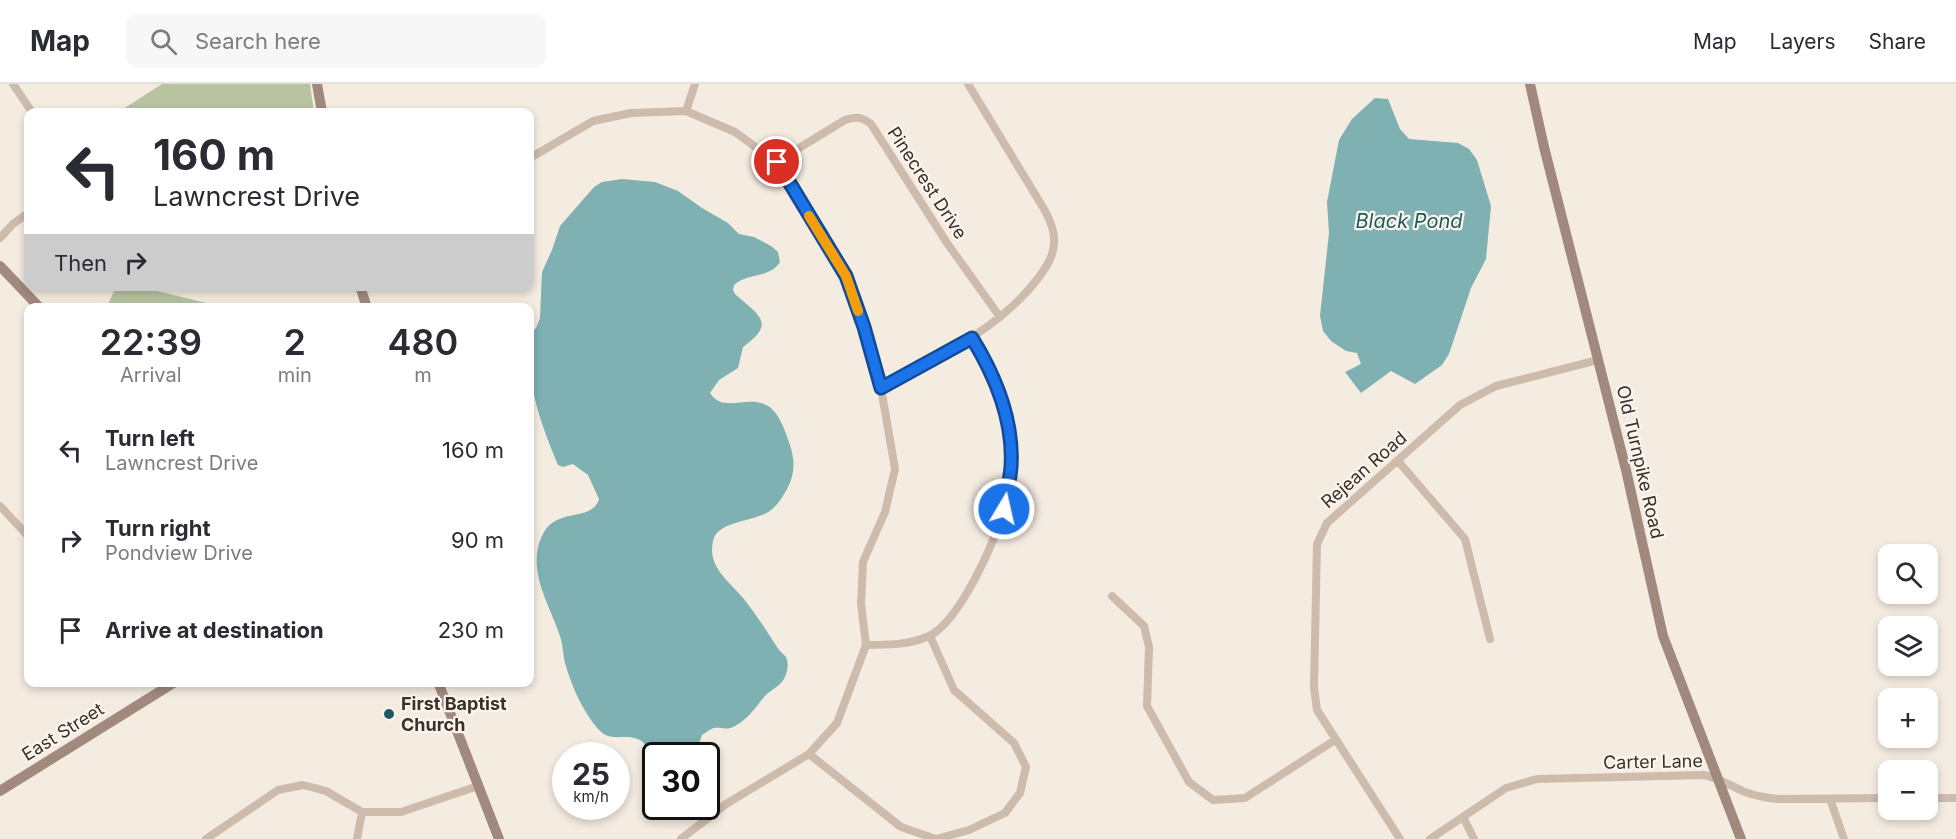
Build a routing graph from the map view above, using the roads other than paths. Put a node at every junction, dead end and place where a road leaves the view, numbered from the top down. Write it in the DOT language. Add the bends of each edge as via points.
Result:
graph roads {
  1 [pos="13,84"];
  2 [pos="317,84"];
  3 [pos="696,84"];
  4 [pos="968,84"];
  5 [pos="1530,84"];
  6 [pos="29,108"];
  7 [pos="321,108"];
  8 [pos="686,111"];
  9 [pos="534,156"];
  10 [pos="777,162"];
  11 [pos="24,216"];
  12 [pos="0,238"];
  13 [pos="0,266"];
  14 [pos="35,303"];
  15 [pos="1000,317"];
  16 [pos="972,338"];
  17 [pos="1598,360"];
  18 [pos="881,388"];
  19 [pos="1398,461"];
  20 [pos="0,506"];
  21 [pos="24,532"];
  22 [pos="1112,596"];
  23 [pos="930,636"];
  24 [pos="1490,639"];
  25 [pos="866,645"];
  26 [pos="167,687"];
  27 [pos="440,687"];
  28 [pos="1335,740"];
  29 [pos="809,754"];
  30 [pos="1718,779"];
  31 [pos="478,786"];
  32 [pos="0,791"];
  33 [pos="1878,798"];
  34 [pos="1938,798"];
  35 [pos="1956,798"];
  36 [pos="1830,799"];
  37 [pos="362,812"];
  38 [pos="1463,817"];
  39 [pos="206,839"];
  40 [pos="357,839"];
  41 [pos="499,839"];
  42 [pos="681,839"];
  43 [pos="1400,839"];
  44 [pos="1430,839"];
  45 [pos="1474,839"];
  46 [pos="1741,839"];
  47 [pos="1844,839"];
  1 -- 6 [label="street"];
  2 -- 7 [label="main road"];
  3 -- 8 [label="street"];
  4 -- 15 [label="street" via="1044,209 1055,240 1048,266 1024,297"];
  5 -- 17 [label="main road, Old Turnpike Road"];
  8 -- 9 [label="street" via="631,113 592,121"];
  8 -- 10 [label="street" via="735,132"];
  10 -- 15 [label="street, Pinecrest Drive" via="845,120 864,119"];
  10 -- 18 [label="street" via="846,276"];
  11 -- 12 [label="street"];
  13 -- 14 [label="main road"];
  15 -- 16 [label="street"];
  16 -- 18 [label="street"];
  16 -- 23 [label="street" via="1002,399 1010,434 1011,467 1004,509 982,566 958,610"];
  17 -- 19 [label="street, Rejean Road" via="1496,386 1460,405"];
  17 -- 30 [label="main road, Old Turnpike Road" via="1663,636"];
  18 -- 25 [label="street" via="895,469 885,512 863,562 861,604"];
  19 -- 24 [label="street" via="1465,540"];
  19 -- 28 [label="street, Rejean Road" via="1327,523 1317,544 1314,687 1317,710"];
  20 -- 21 [label="street"];
  22 -- 28 [label="street" via="1144,626 1149,647 1147,706 1189,782 1213,800 1245,798"];
  23 -- 25 [label="street" via="893,645"];
  23 -- 29 [label="street" via="954,690 1014,743 1026,767 1020,793 1005,813 969,830 936,839 901,827"];
  25 -- 29 [label="street" via="837,723"];
  26 -- 32 [label="main road, East Street"];
  27 -- 31 [label="main road"];
  28 -- 43 [label="street, Rejean Road"];
  29 -- 42 [label="street" via="726,804"];
  30 -- 36 [label="street, Carter Lane" via="1760,797"];
  30 -- 38 [label="street, Carter Lane" via="1704,775 1537,779 1506,788"];
  30 -- 46 [label="main road, Old Turnpike Road"];
  31 -- 37 [label="street" via="401,812"];
  31 -- 41 [label="main road"];
  33 -- 36 [label="street, Carter Lane"];
  34 -- 35 [label="street"];
  36 -- 47 [label="street"];
  37 -- 39 [label="street" via="326,791 303,785 278,790"];
  37 -- 40 [label="street"];
  38 -- 44 [label="street, Carter Lane"];
  38 -- 45 [label="street"];
}
